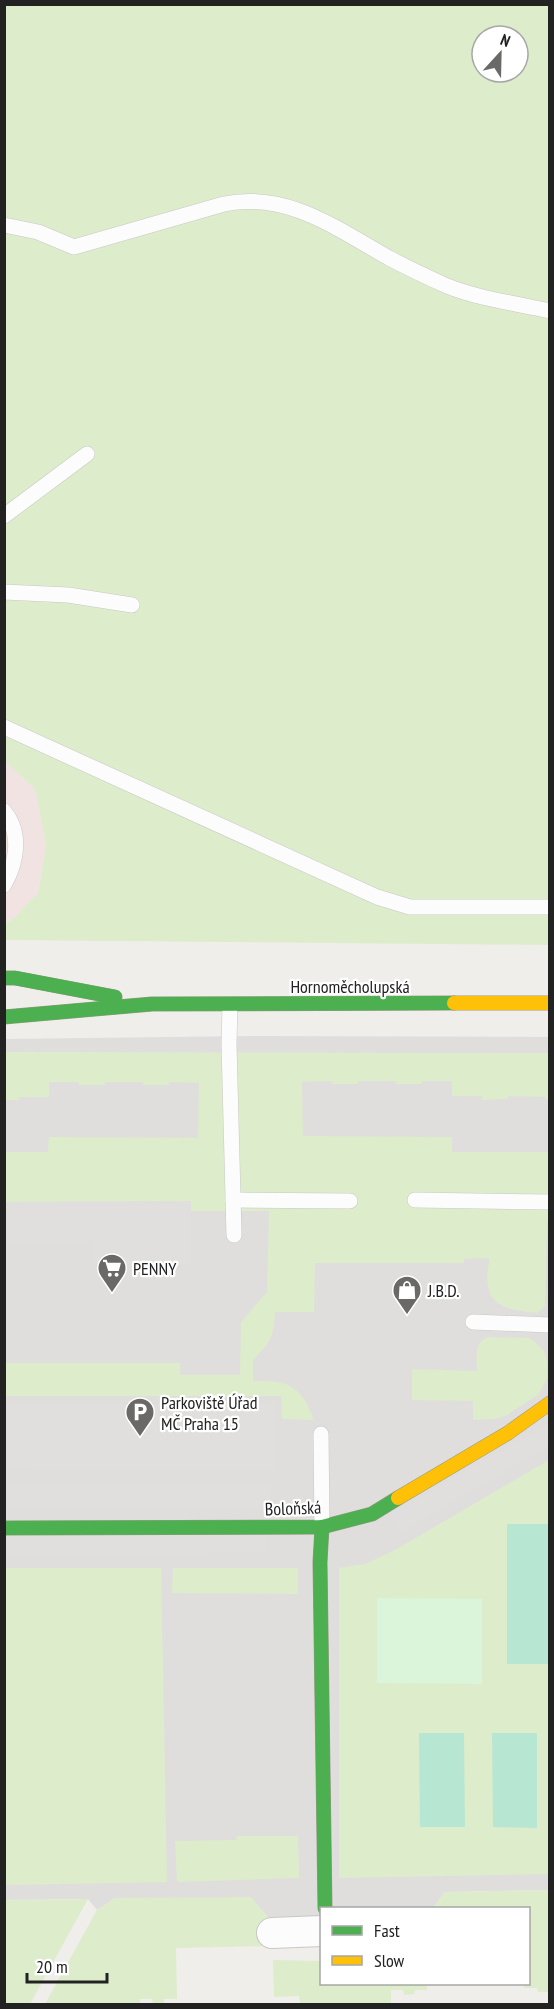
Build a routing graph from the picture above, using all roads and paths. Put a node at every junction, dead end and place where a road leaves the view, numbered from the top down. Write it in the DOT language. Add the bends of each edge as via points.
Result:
graph roads {
  1 [pos="4,225"];
  2 [pos="549,310"];
  3 [pos="87,454"];
  4 [pos="4,516"];
  5 [pos="4,592"];
  6 [pos="132,605"];
  7 [pos="4,727"];
  8 [pos="4,811"];
  9 [pos="4,885"];
  10 [pos="549,907"];
  11 [pos="4,978"];
  12 [pos="549,1003"];
  13 [pos="152,1004"];
  14 [pos="230,1005"];
  15 [pos="4,1017"];
  16 [pos="233,1200"];
  17 [pos="415,1200"];
  18 [pos="350,1201"];
  19 [pos="549,1202"];
  20 [pos="234,1235"];
  21 [pos="473,1322"];
  22 [pos="549,1325"];
  23 [pos="549,1403"];
  24 [pos="321,1434"];
  25 [pos="322,1527"];
  26 [pos="4,1528"];
  27 [pos="325,1907"];
  28 [pos="320,1931"];
  29 [pos="272,1933"];
  1 -- 2 [label="lane" via="38,232 74,247 224,204 243,200 268,202 311,215 450,287"];
  3 -- 4 [label="lane"];
  5 -- 6 [label="lane" via="68,595"];
  7 -- 10 [label="lane" via="377,897 410,907"];
  8 -- 9 [label="lane" via="16,840 14,861"];
  11 -- 13 [label="street, Hornoměcholupská"];
  12 -- 14 [label="street, Hornoměcholupská"];
  13 -- 14 [label="street, Hornoměcholupská"];
  13 -- 15 [label="street, Hornoměcholupská"];
  14 -- 16 [label="lane"];
  16 -- 18 [label="lane"];
  16 -- 20 [label="lane"];
  17 -- 19 [label="lane"];
  21 -- 22 [label="lane"];
  23 -- 25 [label="street, Boloňská" via="508,1433 372,1514"];
  24 -- 25 [label="lane"];
  25 -- 26 [label="street, Boloňská"];
  25 -- 27 [label="street"];
  28 -- 29 [label="street"];
}
